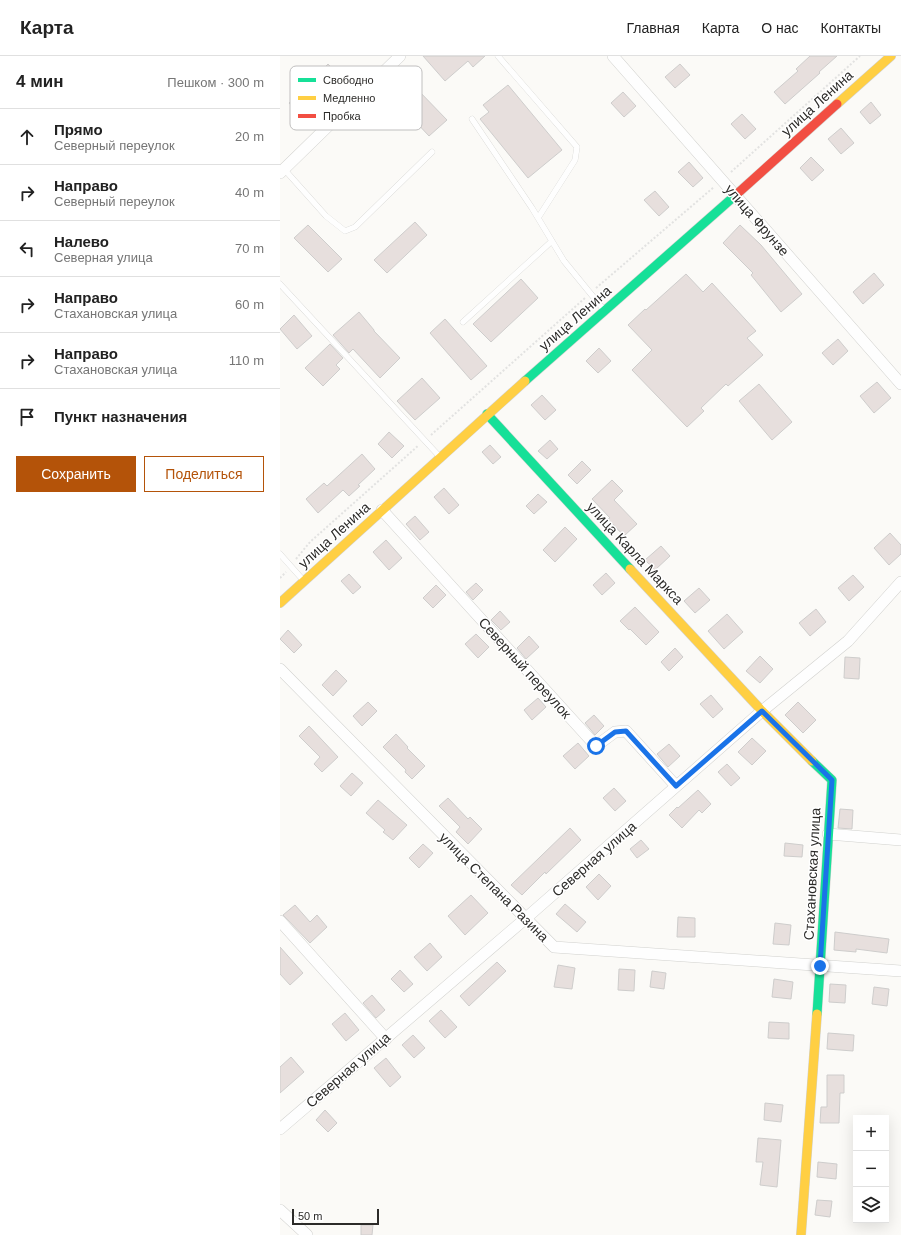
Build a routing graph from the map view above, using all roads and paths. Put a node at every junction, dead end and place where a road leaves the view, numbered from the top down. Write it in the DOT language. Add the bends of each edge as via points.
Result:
graph roads {
  1 [pos="400,56"];
  2 [pos="498,56"];
  3 [pos="613,56"];
  4 [pos="860,56"];
  5 [pos="891,56"];
  6 [pos="390,66"];
  7 [pos="472,119"];
  8 [pos="324,130"];
  9 [pos="432,152"];
  10 [pos="282,171"];
  11 [pos="722,180"];
  12 [pos="735,196"];
  13 [pos="538,218"];
  14 [pos="552,241"];
  15 [pos="280,284"];
  16 [pos="590,293"];
  17 [pos="604,310"];
  18 [pos="463,322"];
  19 [pos="901,384"];
  20 [pos="487,414"];
  21 [pos="424,441"];
  22 [pos="440,457"];
  23 [pos="382,510"];
  24 [pos="280,554"];
  25 [pos="291,566"];
  26 [pos="280,578"];
  27 [pos="305,581"];
  28 [pos="901,582"];
  29 [pos="280,604"];
  30 [pos="280,669"];
  31 [pos="762,711"];
  32 [pos="676,786"];
  33 [pos="828,834"];
  34 [pos="901,840"];
  35 [pos="526,919"];
  36 [pos="280,921"];
  37 [pos="820,966"];
  38 [pos="901,972"];
  39 [pos="386,1039"];
  40 [pos="280,1129"];
  41 [pos="280,1210"];
  42 [pos="307,1235"];
  43 [pos="801,1235"];
  1 -- 6 [label="street"];
  2 -- 13 [label="lane" via="577,147 575,160"];
  3 -- 11 [label="street, улица Фрунзе"];
  4 -- 11 [label="path"];
  5 -- 12 [label="street, улица Ленина"];
  7 -- 13 [label="lane"];
  8 -- 10 [label="street"];
  9 -- 10 [label="lane" via="355,227 345,231 326,216"];
  11 -- 12 [label="street, улица Фрунзе"];
  11 -- 16 [label="path"];
  12 -- 17 [label="street, улица Ленина"];
  12 -- 19 [label="street, улица Фрунзе"];
  13 -- 14 [label="lane"];
  14 -- 16 [label="lane" via="564,261"];
  14 -- 18 [label="lane"];
  15 -- 21 [label="lane"];
  16 -- 17 [label="lane"];
  16 -- 21 [label="path"];
  17 -- 20 [label="street, улица Ленина"];
  20 -- 22 [label="street, улица Ленина"];
  20 -- 31 [label="street, улица Карла Маркса"];
  21 -- 22 [label="lane"];
  21 -- 25 [label="path" via="310,542"];
  22 -- 23 [label="street, улица Ленина"];
  23 -- 27 [label="street, улица Ленина"];
  23 -- 32 [label="street, Северный переулок" via="596,746 615,732 626,731"];
  24 -- 25 [label="lane"];
  25 -- 26 [label="path"];
  25 -- 27 [label="lane"];
  27 -- 29 [label="street, улица Ленина"];
  28 -- 31 [label="street, Северная улица" via="848,641"];
  30 -- 35 [label="street, улица Степана Разина"];
  31 -- 32 [label="street, Северная улица"];
  31 -- 33 [label="street, Стахановская улица" via="832,780"];
  32 -- 35 [label="street, Северная улица"];
  33 -- 34 [label="street"];
  33 -- 37 [label="street, Стахановская улица"];
  35 -- 37 [label="street, улица Степана Разина" via="554,947"];
  35 -- 39 [label="street, Северная улица"];
  36 -- 39 [label="street"];
  37 -- 38 [label="street, улица Степана Разина"];
  37 -- 43 [label="street, Стахановская улица"];
  39 -- 40 [label="street, Северная улица"];
  41 -- 42 [label="street"];
}
